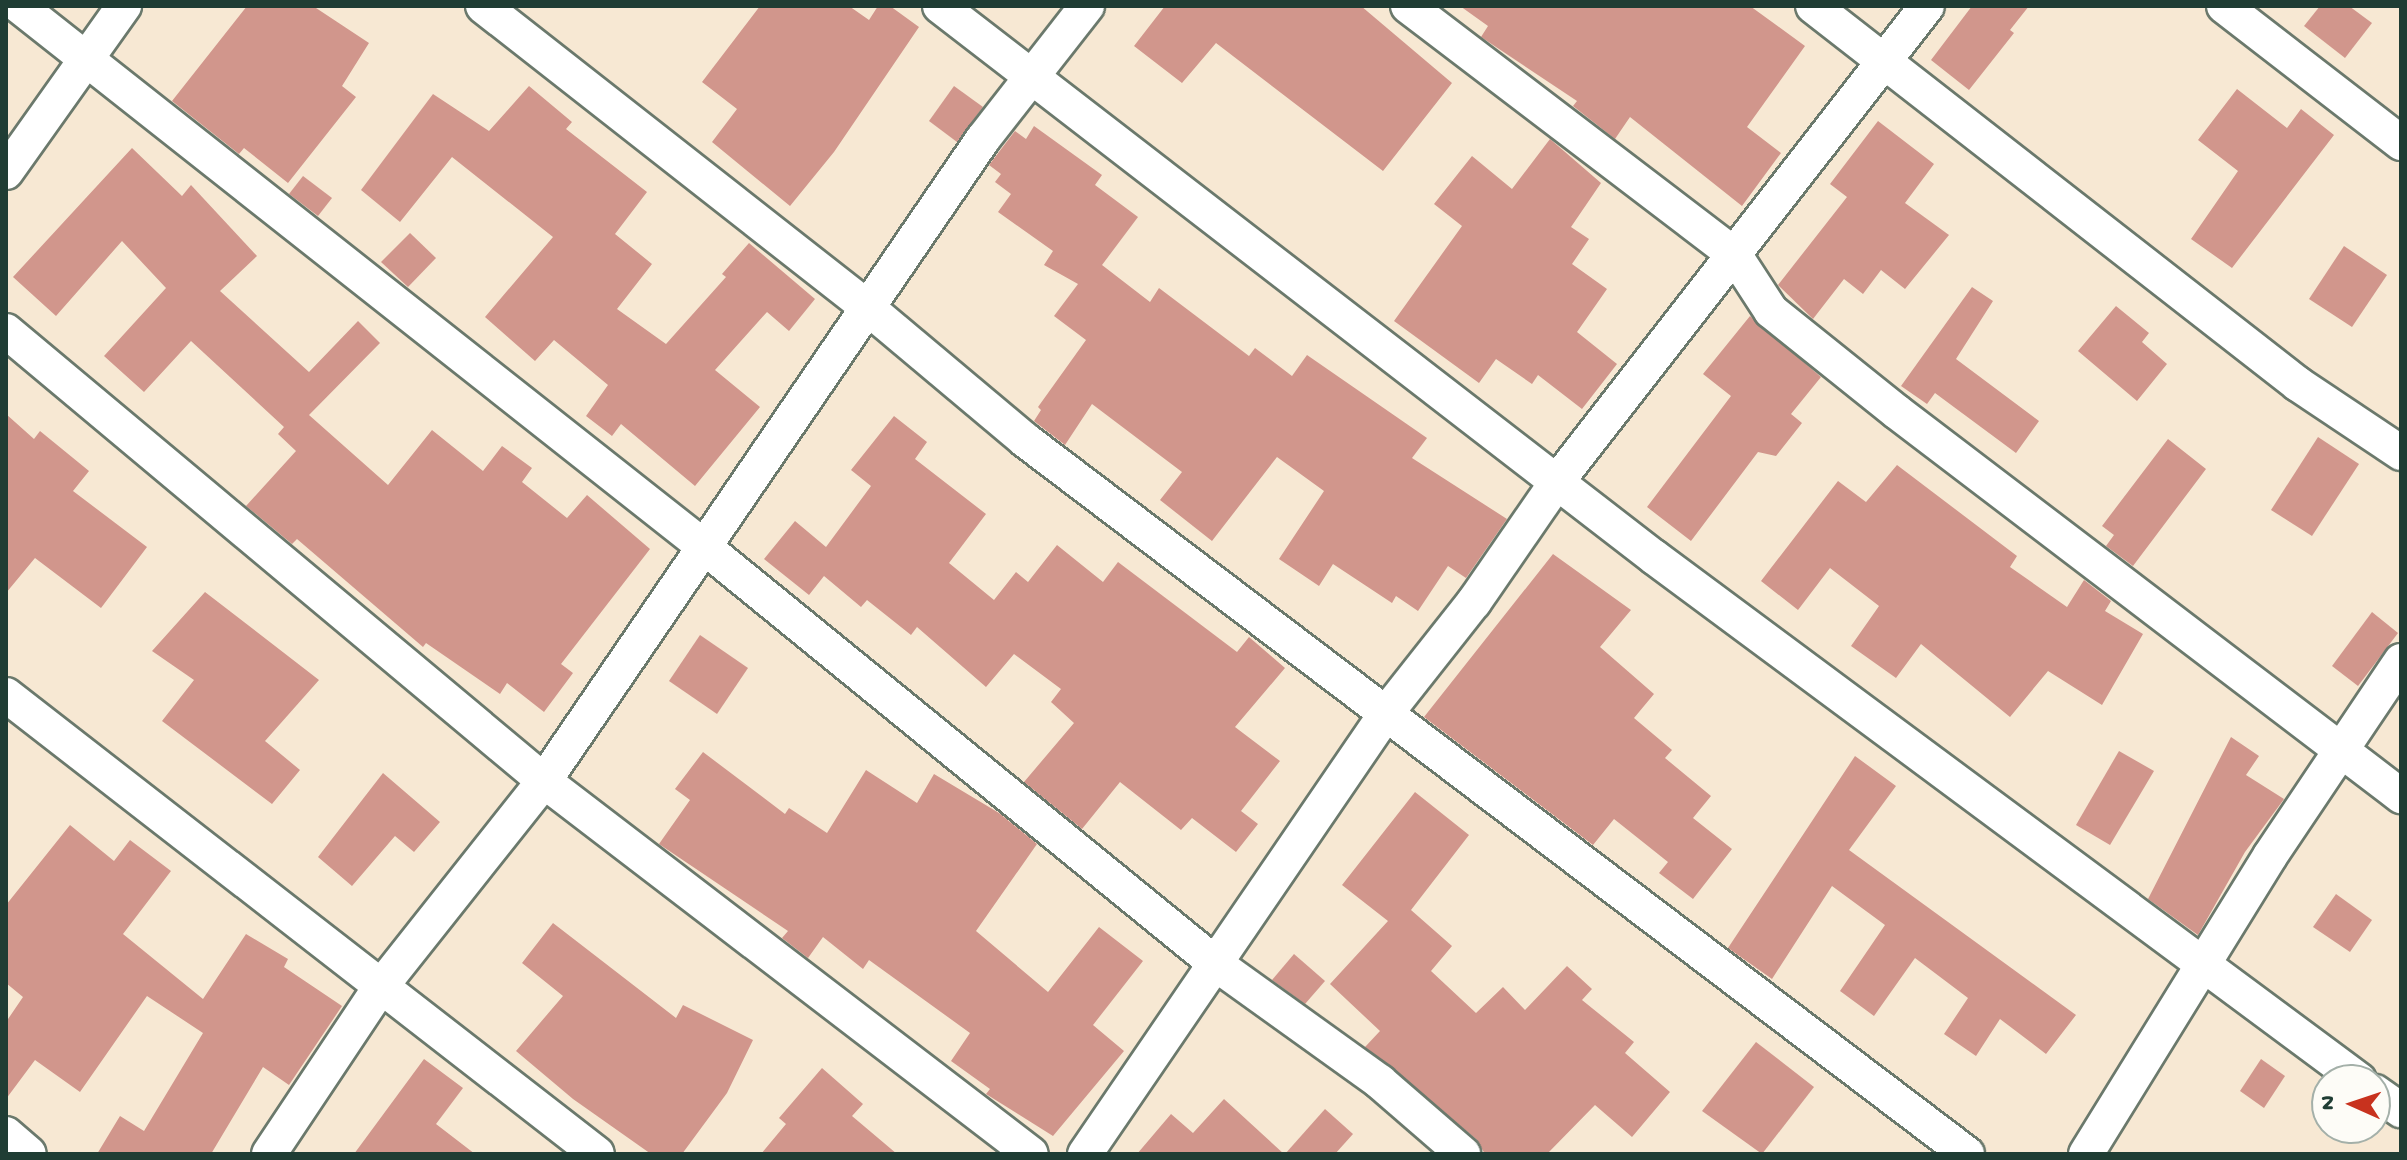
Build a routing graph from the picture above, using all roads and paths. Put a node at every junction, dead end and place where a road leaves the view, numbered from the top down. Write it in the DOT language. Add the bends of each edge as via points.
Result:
graph roads {
  1 [pos="19,6"];
  2 [pos="124,6"];
  3 [pos="483,6"];
  4 [pos="940,6"];
  5 [pos="1087,6"];
  6 [pos="1408,6"];
  7 [pos="1813,6"];
  8 [pos="1927,6"];
  9 [pos="2224,6"];
  10 [pos="85,60"];
  11 [pos="1883,62"];
  12 [pos="1033,76"];
  13 [pos="2401,143"];
  14 [pos="6,172"];
  15 [pos="1734,254"];
  16 [pos="869,309"];
  17 [pos="6,331"];
  18 [pos="2401,453"];
  19 [pos="1559,479"];
  20 [pos="703,546"];
  21 [pos="2401,661"];
  22 [pos="6,695"];
  23 [pos="1387,712"];
  24 [pos="2340,749"];
  25 [pos="544,781"];
  26 [pos="2401,796"];
  27 [pos="1216,964"];
  28 [pos="2201,967"];
  29 [pos="379,989"];
  30 [pos="2337,1064"];
  31 [pos="6,1134"];
  32 [pos="29,1154"];
  33 [pos="269,1154"];
  34 [pos="597,1154"];
  35 [pos="1031,1154"];
  36 [pos="1085,1154"];
  37 [pos="1463,1154"];
  38 [pos="1967,1154"];
  39 [pos="2086,1154"];
  1 -- 10 [label="street"];
  2 -- 10 [label="street"];
  3 -- 16 [label="street"];
  4 -- 12 [label="street"];
  5 -- 12 [label="street"];
  6 -- 15 [label="street"];
  7 -- 11 [label="street"];
  8 -- 11 [label="street"];
  9 -- 13 [label="street"];
  10 -- 14 [label="street"];
  10 -- 20 [label="street"];
  11 -- 15 [label="street"];
  11 -- 18 [label="street" via="2298,384"];
  12 -- 16 [label="street" via="983,139"];
  12 -- 19 [label="street"];
  15 -- 19 [label="street"];
  15 -- 24 [label="street" via="1771,311"];
  16 -- 20 [label="street"];
  16 -- 23 [label="street" via="1025,440"];
  17 -- 25 [label="street"];
  19 -- 23 [label="street" via="1474,602"];
  19 -- 28 [label="street" via="1654,557"];
  20 -- 25 [label="street"];
  20 -- 27 [label="street"];
  21 -- 24 [label="street"];
  22 -- 29 [label="street"];
  23 -- 27 [label="street"];
  23 -- 38 [label="street"];
  24 -- 26 [label="street"];
  24 -- 28 [label="street"];
  25 -- 29 [label="street"];
  25 -- 35 [label="street"];
  27 -- 36 [label="street"];
  27 -- 37 [label="street" via="1380,1082"];
  28 -- 30 [label="street"];
  28 -- 39 [label="street"];
  29 -- 33 [label="street"];
  29 -- 34 [label="street"];
  31 -- 32 [label="street"];
}
